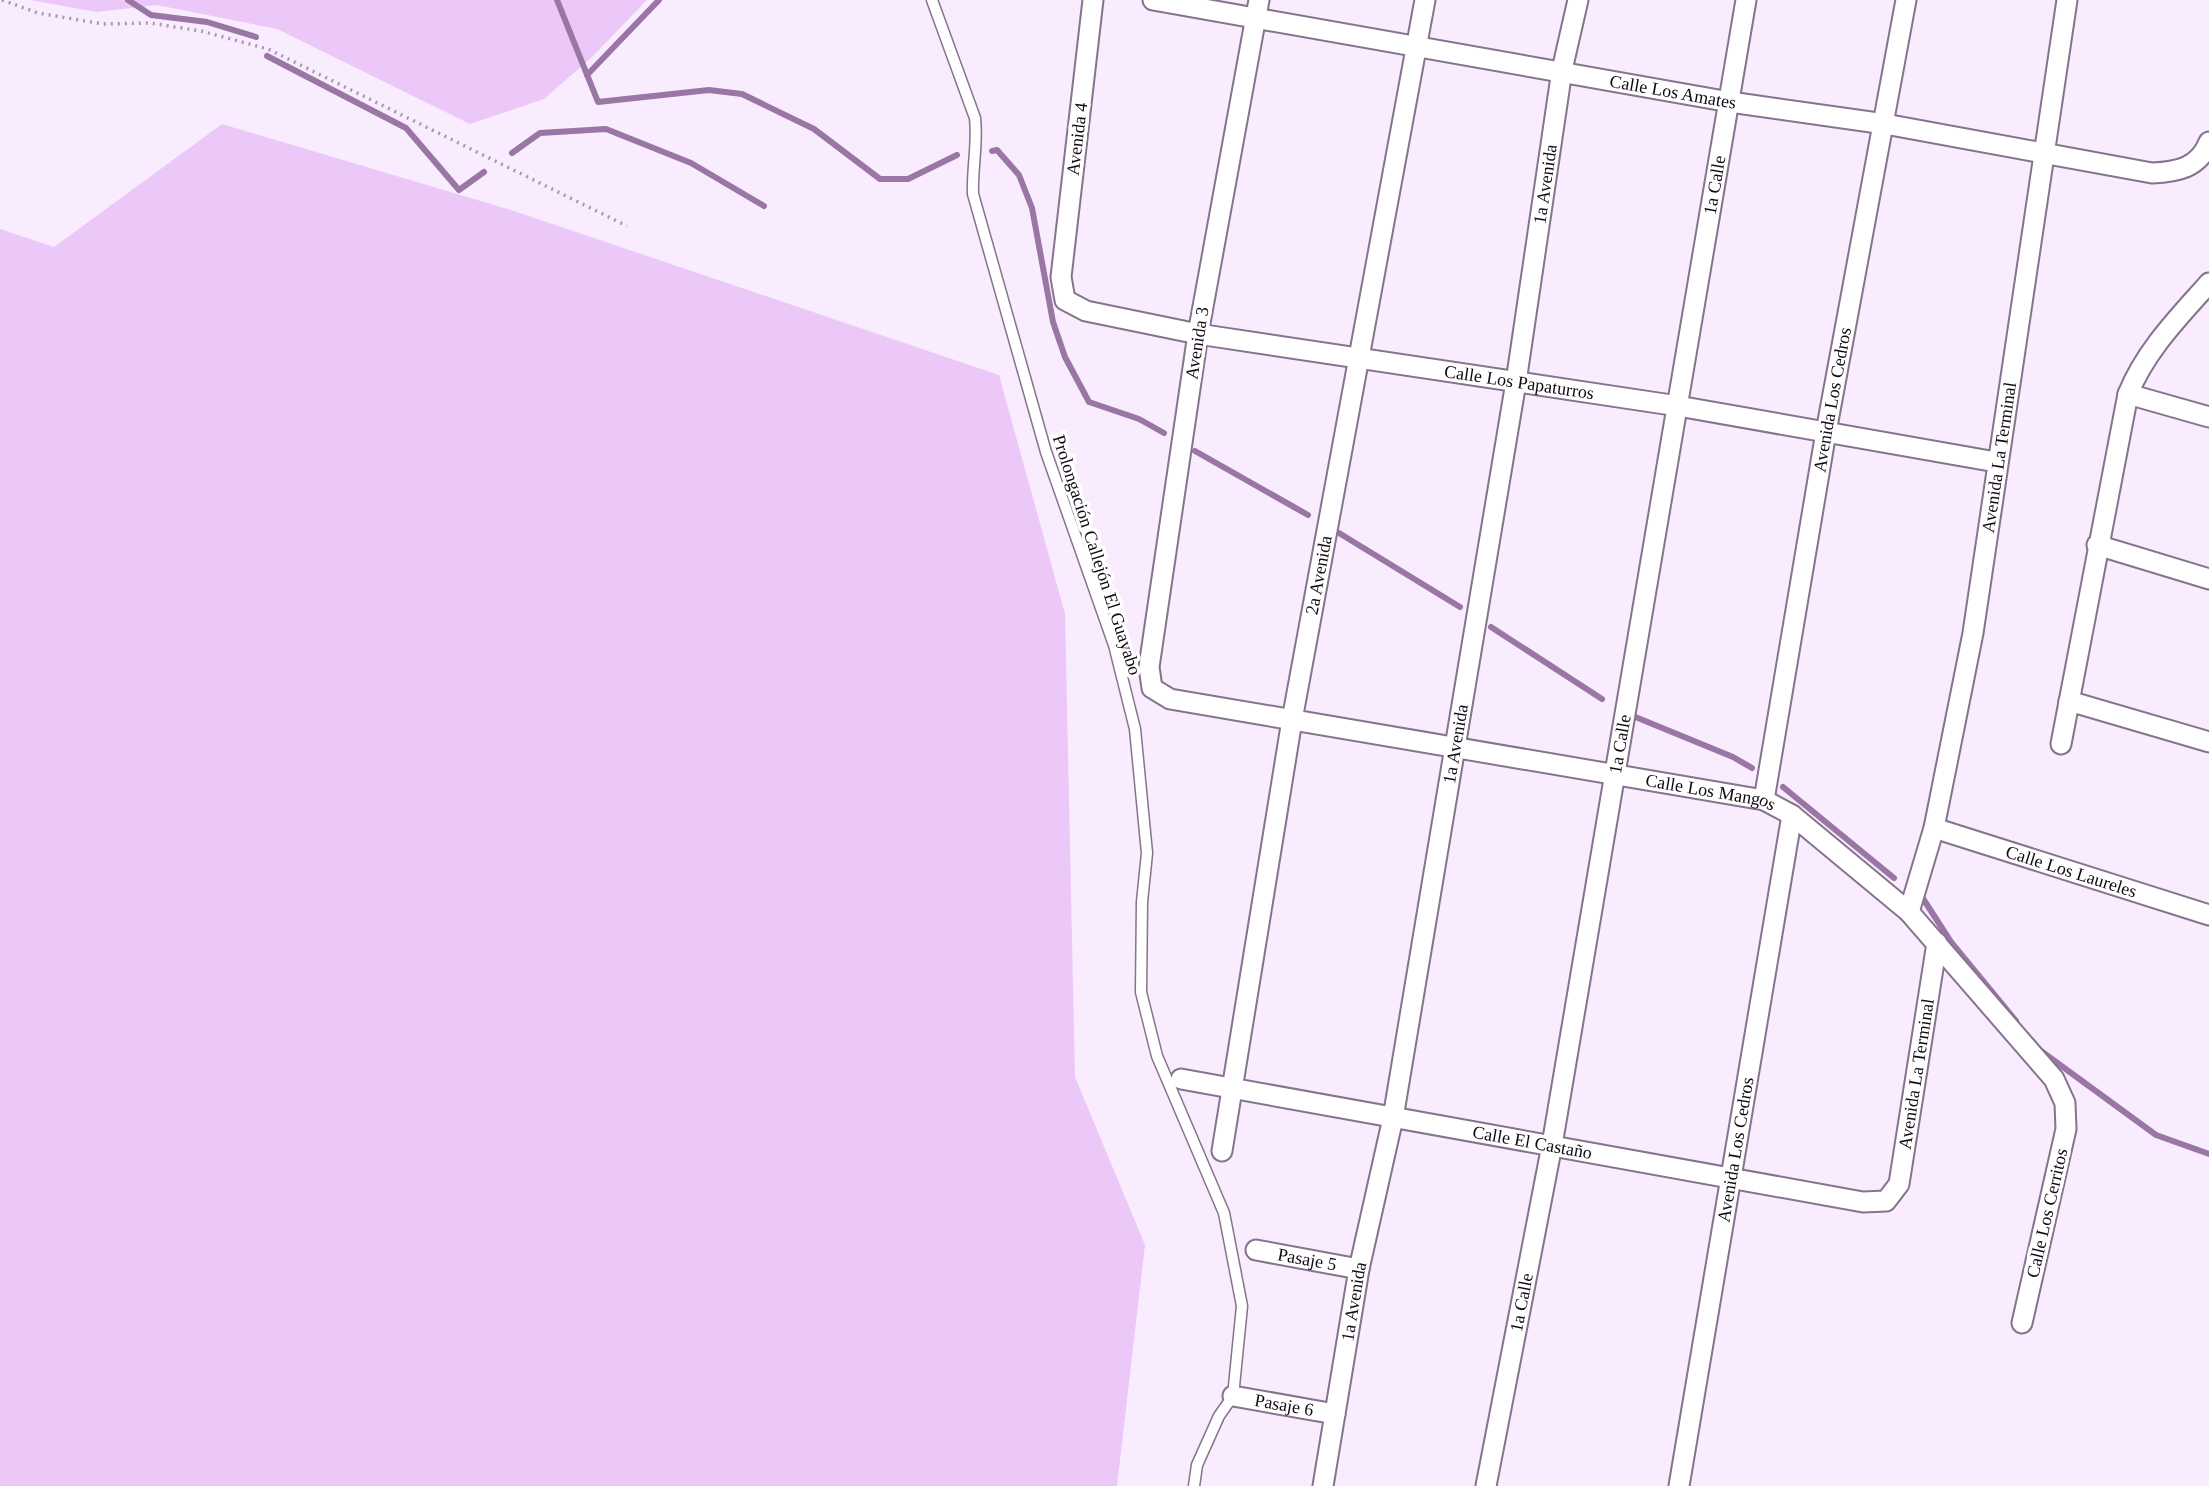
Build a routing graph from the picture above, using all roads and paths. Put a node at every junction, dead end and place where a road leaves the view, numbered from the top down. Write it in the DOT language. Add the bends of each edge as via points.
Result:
graph roads {
  1 [pos="2,0"];
  2 [pos="932,0"];
  3 [pos="1093,0"];
  4 [pos="1153,0"];
  5 [pos="1426,0"];
  6 [pos="1577,0"];
  7 [pos="1746,0"];
  8 [pos="1906,0"];
  9 [pos="2067,0"];
  10 [pos="1257,9"];
  11 [pos="1417,46"];
  12 [pos="1562,70"];
  13 [pos="1730,102"];
  14 [pos="1885,124"];
  15 [pos="2209,142"];
  16 [pos="2044,153"];
  17 [pos="627,226"];
  18 [pos="1061,277"];
  19 [pos="2209,283"];
  20 [pos="1198,334"];
  21 [pos="1361,359"];
  22 [pos="1517,382"];
  23 [pos="2128,394"];
  24 [pos="1678,406"];
  25 [pos="2209,417"];
  26 [pos="1826,432"];
  27 [pos="1996,463"];
  28 [pos="2097,545"];
  29 [pos="2209,579"];
  30 [pos="1152,688"];
  31 [pos="2069,701"];
  32 [pos="1292,720"];
  33 [pos="2209,741"];
  34 [pos="2061,744"];
  35 [pos="1456,748"];
  36 [pos="1614,774"];
  37 [pos="1763,800"];
  38 [pos="1793,815"];
  39 [pos="1934,828"];
  40 [pos="1909,912"];
  41 [pos="2209,915"];
  42 [pos="1937,943"];
  43 [pos="1181,1079"];
  44 [pos="1232,1088"];
  45 [pos="2065,1102"];
  46 [pos="1394,1118"];
  47 [pos="1552,1145"];
  48 [pos="1222,1151"];
  49 [pos="1731,1176"];
  50 [pos="1886,1200"];
  51 [pos="1256,1250"];
  52 [pos="1359,1269"];
  53 [pos="2022,1324"];
  54 [pos="1233,1396"];
  55 [pos="1335,1414"];
  56 [pos="1194,1486"];
  57 [pos="1323,1486"];
  58 [pos="1486,1486"];
  59 [pos="1679,1486"];
  1 -- 17 [label="path" via="38,13 103,24 150,23 268,48"];
  2 -- 54 [label="lane, Prolongación Callejón El Guayabo" via="975,118 973,194 1014,345 1050,465 1114,645 1135,729 1147,853 1141,992 1157,1056 1224,1213 1242,1306"];
  3 -- 18 [label="street, Avenida 4"];
  4 -- 10 [label="street, Calle Los Amates"];
  5 -- 11 [label="street, 2a Avenida"];
  6 -- 12 [label="street, 1a Avenida"];
  7 -- 13 [label="street, 1a Calle"];
  8 -- 14 [label="street, Avenida Los Cedros"];
  9 -- 16 [label="street, Avenida La Terminal"];
  10 -- 11 [label="street, Calle Los Amates"];
  10 -- 20 [label="street, Avenida 3"];
  11 -- 12 [label="street, Calle Los Amates"];
  11 -- 21 [label="street, 2a Avenida"];
  12 -- 13 [label="street, Calle Los Amates"];
  12 -- 22 [label="street, 1a Avenida"];
  13 -- 14 [label="street, Calle Los Amates"];
  13 -- 24 [label="street, 1a Calle"];
  14 -- 16 [label="street, Calle Los Amates"];
  14 -- 26 [label="street, Avenida Los Cedros"];
  15 -- 16 [label="street, Calle Los Amates" via="2192,166 2173,173"];
  16 -- 27 [label="street, Avenida La Terminal"];
  18 -- 20 [label="street, Calle Los Papaturros" via="1065,300 1086,311"];
  19 -- 23 [label="street" via="2160,338"];
  20 -- 21 [label="street, Calle Los Papaturros"];
  20 -- 30 [label="street, Avenida 3" via="1149,667"];
  21 -- 22 [label="street, Calle Los Papaturros"];
  21 -- 32 [label="street, 2a Avenida"];
  22 -- 24 [label="street, Calle Los Papaturros"];
  22 -- 35 [label="street, 1a Avenida"];
  23 -- 25 [label="street"];
  23 -- 28 [label="street"];
  24 -- 26 [label="street, Calle Los Papaturros"];
  24 -- 36 [label="street, 1a Calle"];
  26 -- 27 [label="street, Calle Los Papaturros"];
  26 -- 37 [label="street, Avenida Los Cedros"];
  27 -- 39 [label="street, Avenida La Terminal" via="1973,633"];
  28 -- 29 [label="street"];
  28 -- 31 [label="street"];
  30 -- 32 [label="street, Calle Los Mangos" via="1170,699"];
  31 -- 33 [label="street"];
  31 -- 34 [label="street"];
  32 -- 35 [label="street, Calle Los Mangos"];
  32 -- 44 [label="street, 2a Avenida"];
  35 -- 36 [label="street, Calle Los Mangos"];
  35 -- 46 [label="street, 1a Avenida"];
  36 -- 37 [label="street, Calle Los Mangos"];
  36 -- 47 [label="street, 1a Calle"];
  37 -- 38 [label="street, Calle Los Mangos"];
  38 -- 40 [label="street, Calle Los Mangos"];
  38 -- 49 [label="street, Avenida Los Cedros"];
  39 -- 40 [label="street, Avenida La Terminal"];
  39 -- 41 [label="street, Calle Los Laureles"];
  40 -- 42 [label="street, Calle Los Mangos"];
  42 -- 45 [label="street, Calle Los Mangos" via="2054,1079"];
  42 -- 50 [label="street, Avenida La Terminal" via="1899,1184"];
  43 -- 44 [label="street, Calle El Castaño"];
  44 -- 46 [label="street, Calle El Castaño"];
  44 -- 48 [label="street, 2a Avenida"];
  45 -- 53 [label="street, Calle Los Cerritos" via="2066,1129"];
  46 -- 47 [label="street, Calle El Castaño"];
  46 -- 52 [label="street, 1a Avenida"];
  47 -- 49 [label="street, Calle El Castaño"];
  47 -- 58 [label="street, 1a Calle"];
  49 -- 50 [label="street, Calle El Castaño" via="1863,1202"];
  49 -- 59 [label="street, Avenida Los Cedros"];
  51 -- 52 [label="street, Pasaje 5"];
  52 -- 55 [label="street, 1a Avenida"];
  54 -- 55 [label="street, Pasaje 6"];
  54 -- 56 [label="lane, Prolongación Callejón El Guayabo" via="1197,1465"];
  55 -- 57 [label="street, 1a Avenida"];
}
